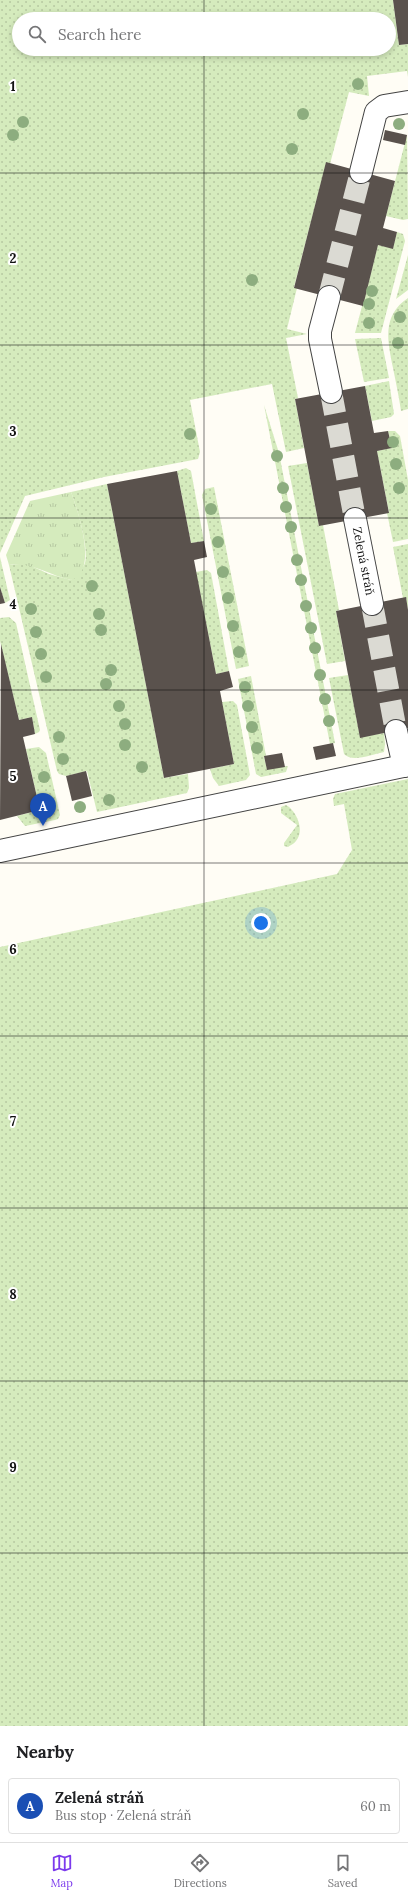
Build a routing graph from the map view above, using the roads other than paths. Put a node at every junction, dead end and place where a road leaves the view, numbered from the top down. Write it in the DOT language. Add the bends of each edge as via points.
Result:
graph roads {
  1 [pos="408,102"];
  2 [pos="361,172"];
  3 [pos="329,297"];
  4 [pos="331,392"];
  5 [pos="355,519"];
  6 [pos="372,604"];
  7 [pos="396,731"];
  8 [pos="406,766"];
  9 [pos="0,851"];
  1 -- 2 [label="street" via="384,106 376,112"];
  3 -- 4 [label="street" via="320,339"];
  5 -- 6 [label="street, Zelená stráň"];
  7 -- 8 [label="street"];
  8 -- 9 [label="street"];
}
